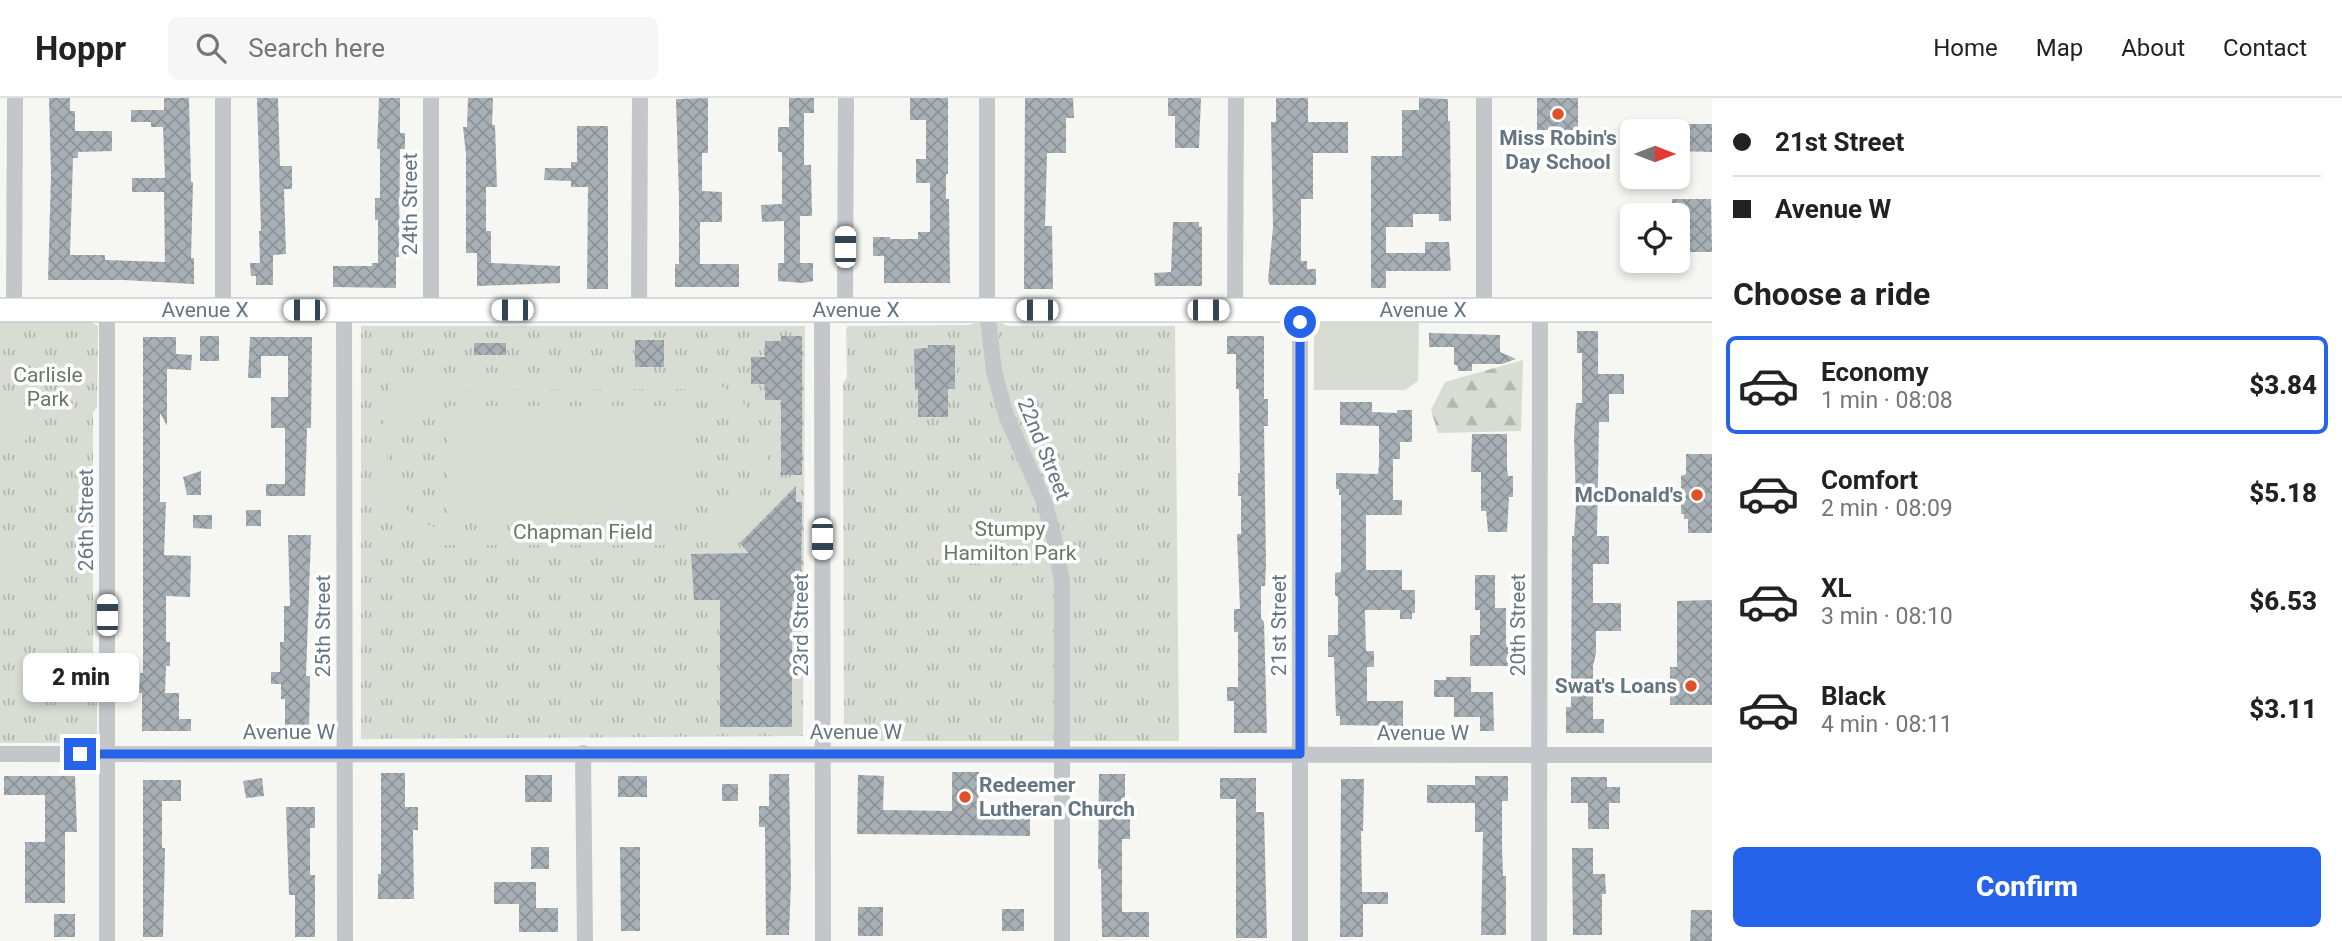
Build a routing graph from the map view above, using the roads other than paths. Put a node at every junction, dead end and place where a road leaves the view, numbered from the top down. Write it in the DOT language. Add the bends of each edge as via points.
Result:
graph roads {
  1 [pos="15,98"];
  2 [pos="223,98"];
  3 [pos="431,98"];
  4 [pos="640,98"];
  5 [pos="846,98"];
  6 [pos="987,98"];
  7 [pos="1236,98"];
  8 [pos="1484,98"];
  9 [pos="7,310"];
  10 [pos="107,310"];
  11 [pos="223,310"];
  12 [pos="344,310"];
  13 [pos="431,310"];
  14 [pos="639,310"];
  15 [pos="822,310"];
  16 [pos="845,310"];
  17 [pos="987,310"];
  18 [pos="1235,310"];
  19 [pos="1300,310"];
  20 [pos="1484,310"];
  21 [pos="1540,310"];
  22 [pos="1712,310"];
  23 [pos="583,752"];
  24 [pos="344,753"];
  25 [pos="822,753"];
  26 [pos="1062,753"];
  27 [pos="0,754"];
  28 [pos="107,754"];
  29 [pos="1300,754"];
  30 [pos="1539,754"];
  31 [pos="1712,755"];
  32 [pos="107,941"];
  33 [pos="345,941"];
  34 [pos="585,941"];
  35 [pos="823,941"];
  36 [pos="1062,941"];
  37 [pos="1300,941"];
  38 [pos="1539,941"];
  1 -- 9 [label="street"];
  2 -- 11 [label="street"];
  3 -- 13 [label="street, 24th Street"];
  4 -- 14 [label="street"];
  5 -- 16 [label="street"];
  6 -- 17 [label="street, 22nd Street"];
  7 -- 18 [label="street"];
  8 -- 20 [label="street"];
  9 -- 10 [label="street, Avenue X"];
  10 -- 11 [label="street, Avenue X"];
  10 -- 28 [label="street, 26th Street"];
  11 -- 12 [label="street, Avenue X"];
  12 -- 13 [label="street, Avenue X"];
  12 -- 24 [label="street, 25th Street"];
  13 -- 14 [label="street, Avenue X"];
  14 -- 15 [label="street, Avenue X"];
  15 -- 16 [label="street, Avenue X"];
  15 -- 25 [label="street, 23rd Street"];
  16 -- 17 [label="street, Avenue X"];
  17 -- 18 [label="street, Avenue X"];
  17 -- 26 [label="street, 22nd Street" via="994,371 1006,415 1045,504 1058,558 1063,623"];
  18 -- 19 [label="street, Avenue X"];
  19 -- 20 [label="street, Avenue X"];
  19 -- 29 [label="street, 21st Street"];
  20 -- 21 [label="street, Avenue X"];
  21 -- 22 [label="street, Avenue X"];
  21 -- 30 [label="street, 20th Street"];
  23 -- 24 [label="street, Avenue W"];
  23 -- 25 [label="street, Avenue W"];
  23 -- 34 [label="street"];
  24 -- 28 [label="street, Avenue W"];
  24 -- 33 [label="street, 25th Street"];
  25 -- 26 [label="street, Avenue W"];
  25 -- 35 [label="street, 23rd Street"];
  26 -- 29 [label="street, Avenue W"];
  26 -- 36 [label="street, 22nd Street"];
  27 -- 28 [label="street, Avenue W"];
  28 -- 32 [label="street, 26th Street"];
  29 -- 30 [label="street, Avenue W"];
  29 -- 37 [label="street, 21st Street"];
  30 -- 31 [label="street, Avenue W"];
  30 -- 38 [label="street, 20th Street"];
}
